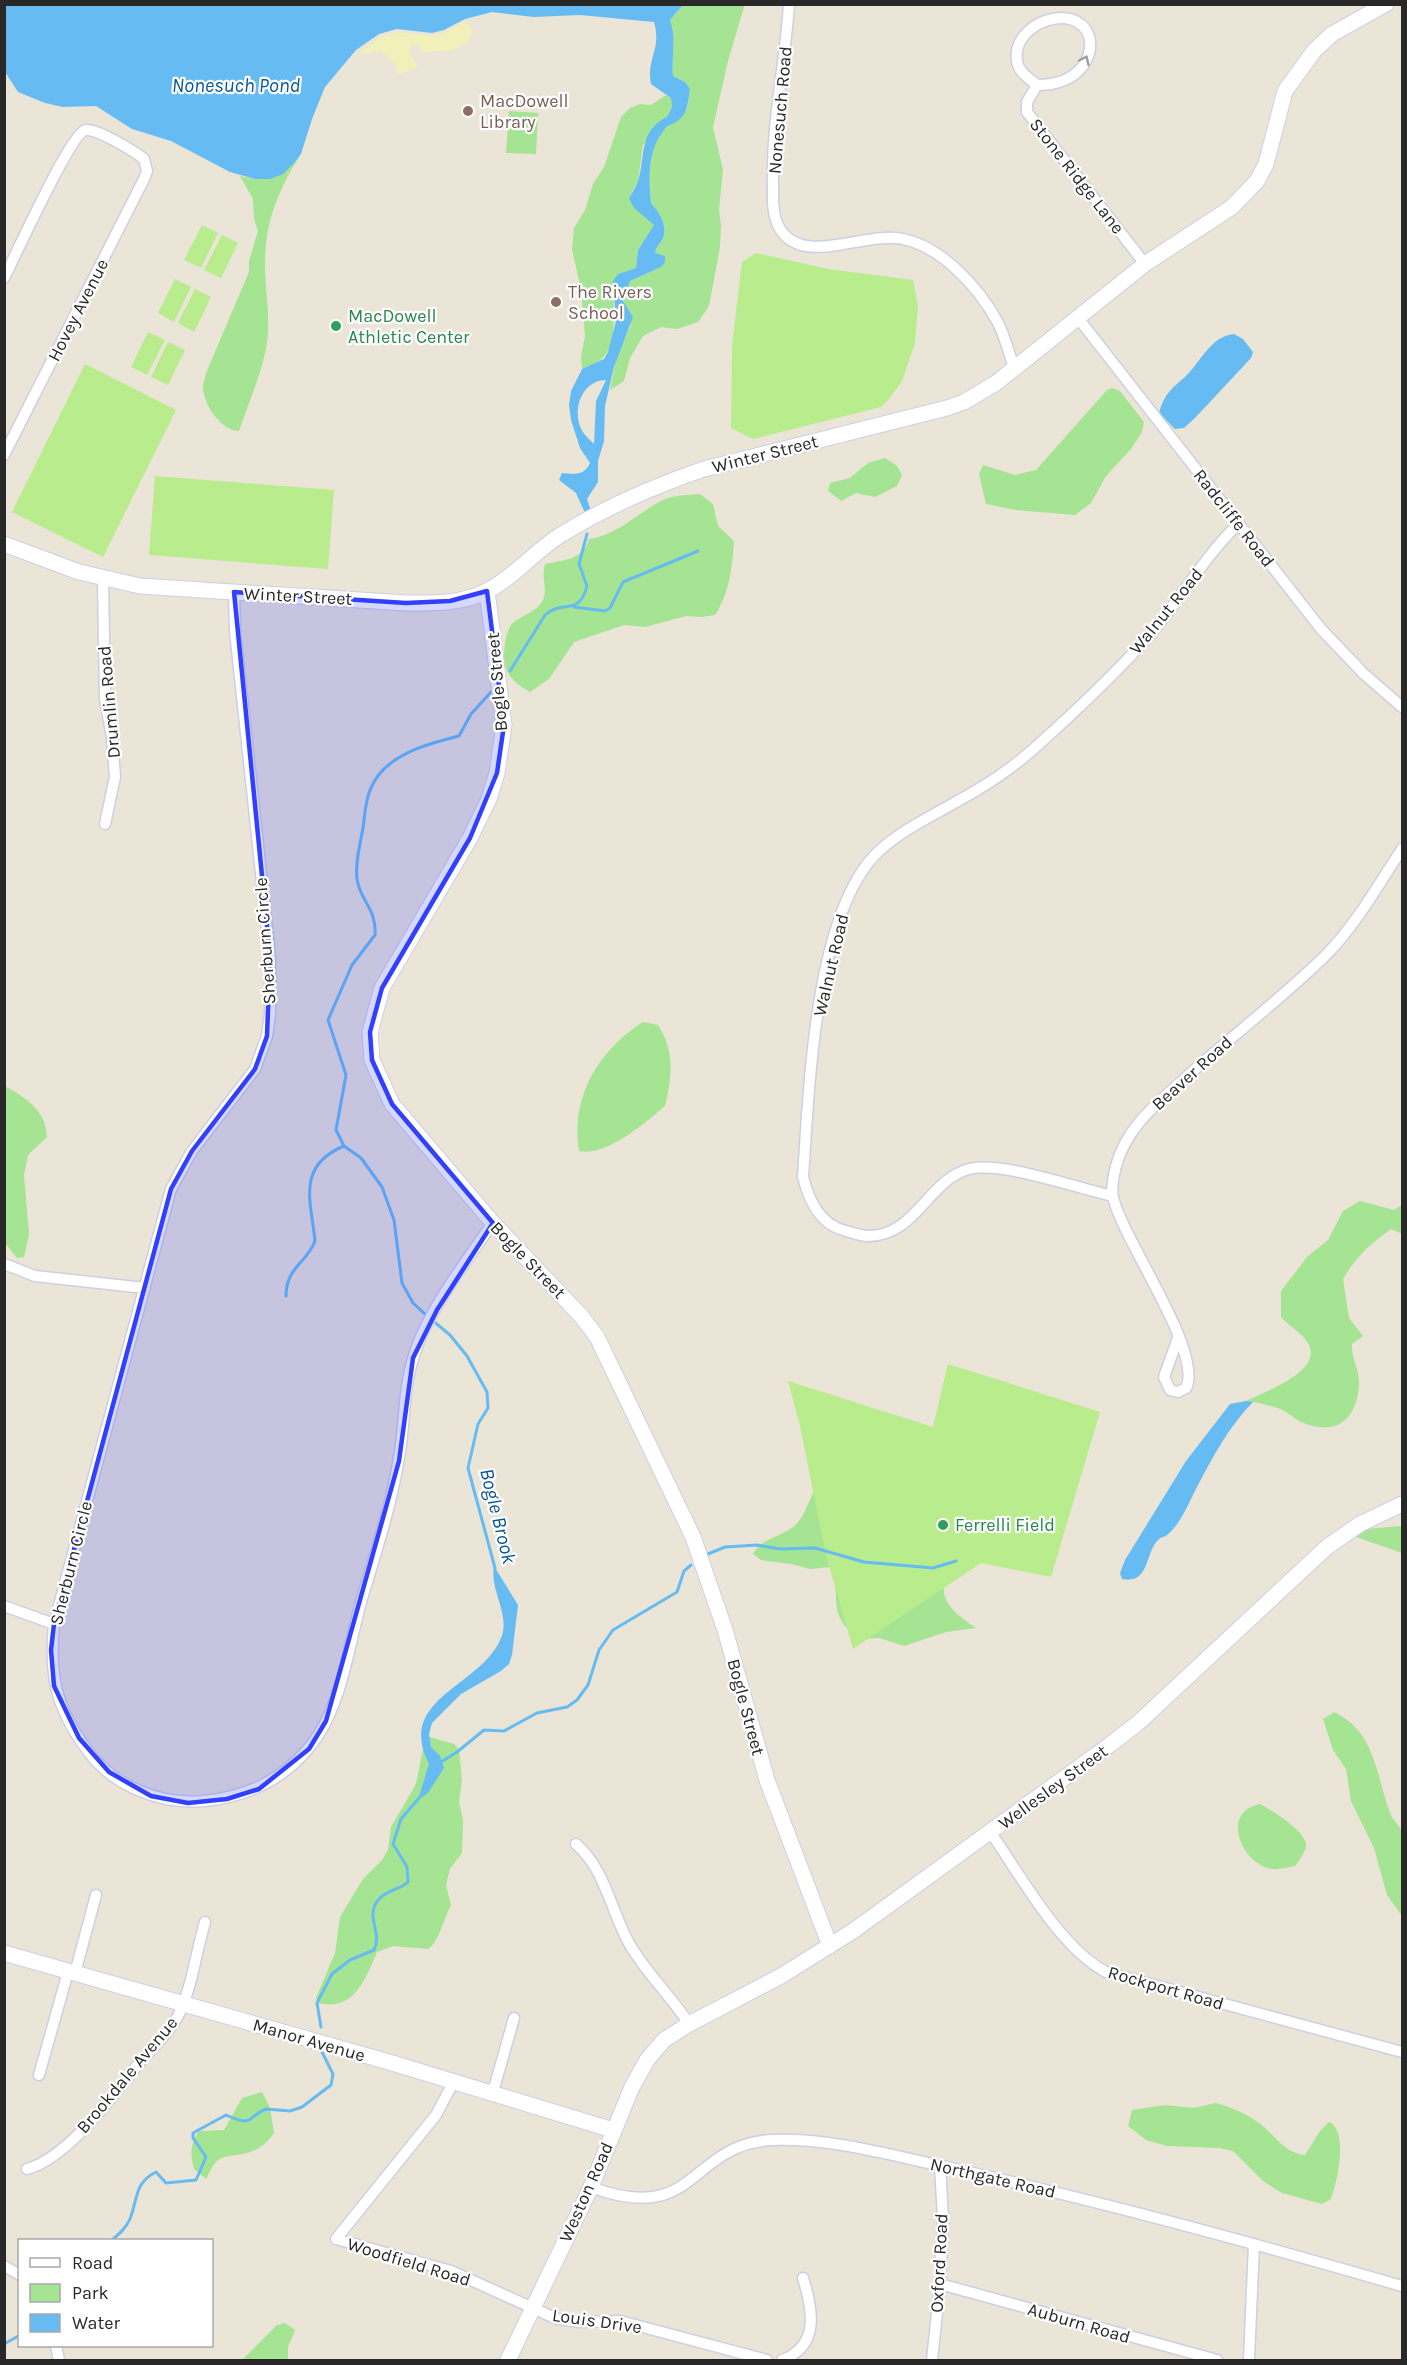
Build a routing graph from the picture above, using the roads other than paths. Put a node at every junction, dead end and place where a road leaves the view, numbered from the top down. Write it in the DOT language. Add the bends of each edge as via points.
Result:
graph roads {
  1 [pos="789,4"];
  2 [pos="1386,4"];
  3 [pos="1037,86"];
  4 [pos="1145,264"];
  5 [pos="4,278"];
  6 [pos="1078,318"];
  7 [pos="1014,368"];
  8 [pos="4,454"];
  9 [pos="1239,523"];
  10 [pos="4,544"];
  11 [pos="102,579"];
  12 [pos="487,591"];
  13 [pos="234,592"];
  14 [pos="1402,707"];
  15 [pos="105,824"];
  16 [pos="1402,849"];
  17 [pos="1113,1196"];
  18 [pos="493,1223"];
  19 [pos="4,1264"];
  20 [pos="145,1288"];
  21 [pos="1178,1338"];
  22 [pos="1402,1504"];
  23 [pos="4,1606"];
  24 [pos="54,1624"];
  25 [pos="991,1833"];
  26 [pos="576,1844"];
  27 [pos="96,1895"];
  28 [pos="205,1922"];
  29 [pos="830,1946"];
  30 [pos="4,1953"];
  31 [pos="71,1972"];
  32 [pos="182,2004"];
  33 [pos="514,2018"];
  34 [pos="689,2024"];
  35 [pos="675,2032"];
  36 [pos="1402,2052"];
  37 [pos="39,2074"];
  38 [pos="454,2081"];
  39 [pos="493,2092"];
  40 [pos="613,2130"];
  41 [pos="940,2166"];
  42 [pos="27,2169"];
  43 [pos="591,2187"];
  44 [pos="1254,2244"];
  45 [pos="4,2266"];
  46 [pos="18,2274"];
  47 [pos="803,2278"];
  48 [pos="940,2284"];
  49 [pos="1402,2286"];
  50 [pos="531,2308"];
  51 [pos="508,2361"];
  52 [pos="767,2361"];
  53 [pos="782,2361"];
  54 [pos="932,2361"];
  55 [pos="1217,2361"];
  56 [pos="1249,2361"];
  1 -- 7 [label="street, Nonesuch Road" via="772,147 774,210 781,230 805,247 902,238 928,248 965,280 988,308 1002,332"];
  2 -- 4 [label="street, Winter Street" via="1332,34 1314,51 1285,91 1274,140 1257,181 1232,207"];
  3 -- 3 [label="street, one-way" via="1067,80 1086,61 1090,40 1087,30 1073,16 1052,12 1023,39 1017,60 1020,69"];
  3 -- 4 [label="street, Stone Ridge Lane" via="1027,102 1027,112"];
  4 -- 6 [label="street, Winter Street"];
  5 -- 8 [label="street, Hovey Avenue" via="75,138 86,130 98,133 133,150 146,164 144,179"];
  6 -- 7 [label="street, Winter Street"];
  6 -- 9 [label="street, Radcliffe Road"];
  7 -- 12 [label="street, Winter Street" via="981,393 946,408 704,469 652,488 561,535"];
  9 -- 14 [label="street, Radcliffe Road" via="1321,629"];
  9 -- 17 [label="street, Walnut Road" via="1146,638 1037,746 878,851 855,884 832,942 817,1026 803,1177 808,1197 820,1216 837,1229 869,1236 898,1228 945,1182 969,1169 997,1168"];
  10 -- 11 [label="street, Winter Street"];
  11 -- 13 [label="street, Winter Street" via="149,587"];
  11 -- 15 [label="street, Drumlin Road" via="105,699 115,777"];
  12 -- 13 [label="street, Winter Street" via="450,601 406,603"];
  12 -- 18 [label="street, Bogle Street" via="504,725 497,773 470,838 382,988 370,1032 372,1060 392,1104"];
  13 -- 20 [label="street, Sherburn Circle" via="270,957 270,1014 255,1069 180,1170 150,1259"];
  16 -- 17 [label="street, Beaver Road" via="1333,948 1141,1120 1126,1141 1116,1166"];
  17 -- 21 [label="street"];
  18 -- 24 [label="street, Sherburn Circle" via="425,1331 409,1372 399,1461 338,1689 326,1721 309,1749 259,1789 226,1799 188,1803 151,1796 126,1784 91,1755 67,1719 54,1686"];
  18 -- 29 [label="street, Bogle Street" via="597,1337 693,1537 725,1630 766,1780"];
  19 -- 20 [label="street" via="35,1276"];
  20 -- 24 [label="street, Sherburn Circle"];
  22 -- 25 [label="street, Wellesley Street" via="1360,1524 1327,1547 1138,1723"];
  23 -- 24 [label="street"];
  25 -- 29 [label="street, Wellesley Street"];
  25 -- 36 [label="street, Rockport Road" via="1070,1944 1100,1969"];
  26 -- 34 [label="street" via="595,1864 636,1955"];
  27 -- 31 [label="street"];
  28 -- 32 [label="street, Brookdale Avenue"];
  29 -- 34 [label="street, Wellesley Street"];
  30 -- 31 [label="street, Manor Avenue"];
  31 -- 32 [label="street, Manor Avenue"];
  31 -- 37 [label="street"];
  32 -- 38 [label="street, Manor Avenue"];
  32 -- 42 [label="street, Brookdale Avenue" via="170,2028 107,2102 54,2157"];
  33 -- 39 [label="street"];
  34 -- 35 [label="street, Wellesley Street"];
  35 -- 40 [label="street, Weston Road" via="644,2066"];
  38 -- 39 [label="street, Manor Avenue"];
  38 -- 50 [label="street, Woodfield Road" via="436,2115 336,2239 451,2271"];
  39 -- 40 [label="street, Manor Avenue"];
  40 -- 43 [label="street, Weston Road"];
  41 -- 43 [label="street, Northgate Road" via="902,2155 824,2142 772,2140 743,2144 664,2197 642,2200"];
  41 -- 44 [label="street, Northgate Road" via="1004,2178"];
  41 -- 48 [label="street, Oxford Road"];
  43 -- 50 [label="street, Weston Road"];
  44 -- 49 [label="street, Northgate Road"];
  44 -- 56 [label="street"];
  45 -- 46 [label="street"];
  47 -- 53 [label="street" via="812,2312 810,2332 796,2353"];
  48 -- 54 [label="street, Oxford Road"];
  48 -- 55 [label="street, Auburn Road"];
  50 -- 51 [label="street, Weston Road"];
  50 -- 52 [label="street, Louis Drive" via="568,2321 620,2321"];
}
